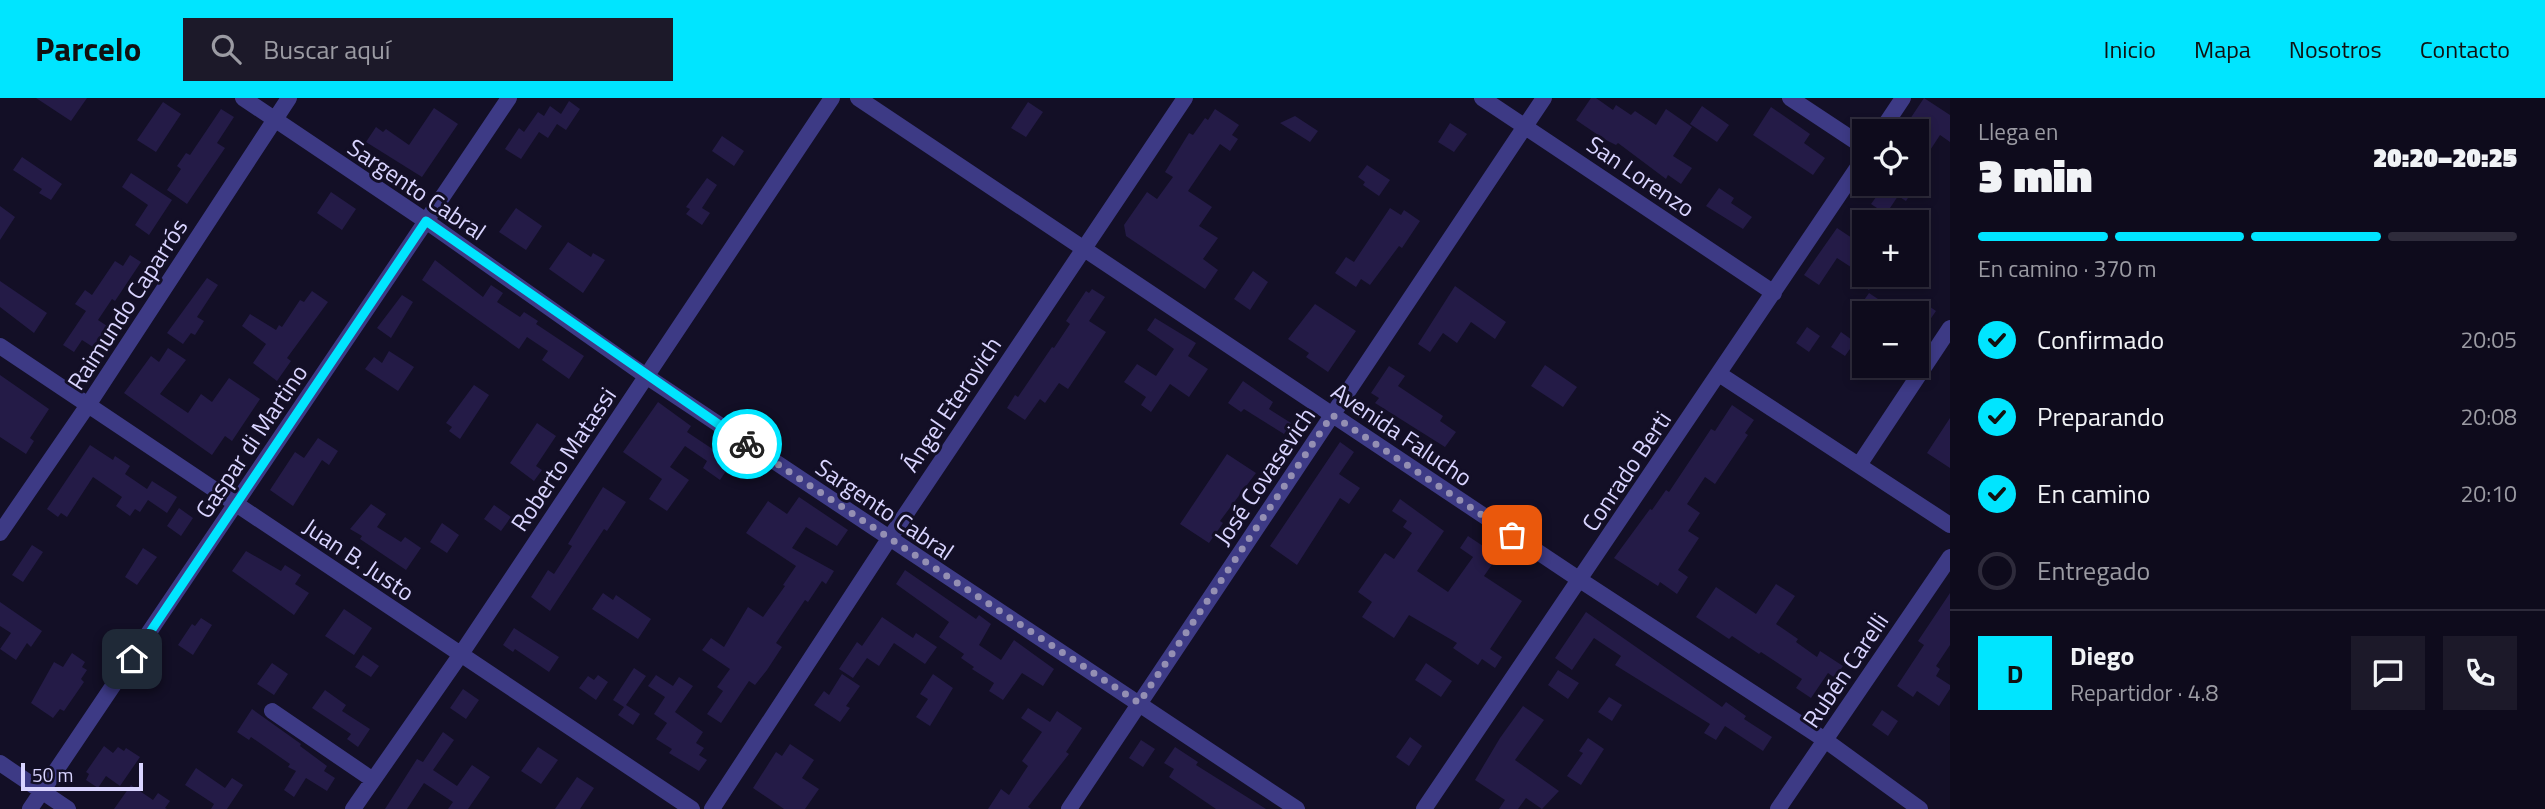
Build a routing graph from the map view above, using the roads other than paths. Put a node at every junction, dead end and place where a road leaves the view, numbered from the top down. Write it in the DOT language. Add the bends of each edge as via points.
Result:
graph roads {
  1 [pos="243,98"];
  2 [pos="289,98"];
  3 [pos="509,98"];
  4 [pos="832,98"];
  5 [pos="858,98"];
  6 [pos="1185,98"];
  7 [pos="1482,98"];
  8 [pos="1544,98"];
  9 [pos="1790,98"];
  10 [pos="1903,98"];
  11 [pos="275,119"];
  12 [pos="1889,119"];
  13 [pos="1526,126"];
  14 [pos="1852,139"];
  15 [pos="1852,176"];
  16 [pos="426,221"];
  17 [pos="1082,249"];
  18 [pos="1774,293"];
  19 [pos="1950,328"];
  20 [pos="0,346"];
  21 [pos="1719,374"];
  22 [pos="646,376"];
  23 [pos="88,405"];
  24 [pos="1332,415"];
  25 [pos="1859,465"];
  26 [pos="236,504"];
  27 [pos="1950,525"];
  28 [pos="0,533"];
  29 [pos="889,539"];
  30 [pos="1950,557"];
  31 [pos="1580,580"];
  32 [pos="461,654"];
  33 [pos="1139,703"];
  34 [pos="272,711"];
  35 [pos="1825,740"];
  36 [pos="0,762"];
  37 [pos="373,780"];
  38 [pos="42,791"];
  39 [pos="30,809"];
  40 [pos="68,809"];
  41 [pos="353,809"];
  42 [pos="692,809"];
  43 [pos="712,809"];
  44 [pos="1069,809"];
  45 [pos="1297,809"];
  46 [pos="1424,809"];
  47 [pos="1778,809"];
  48 [pos="1920,809"];
  1 -- 11 [label="street, Sargento Cabral"];
  2 -- 11 [label="street, Raimundo Caparrós"];
  3 -- 16 [label="street, Gaspar di Martino"];
  4 -- 22 [label="street, Roberto Matassi"];
  5 -- 17 [label="street, Avenida Falucho"];
  6 -- 17 [label="street, Ángel Eterovich"];
  7 -- 13 [label="street, San Lorenzo"];
  8 -- 13 [label="street, José Covasevich"];
  9 -- 14 [label="street"];
  10 -- 12 [label="street"];
  11 -- 16 [label="street, Sargento Cabral"];
  11 -- 23 [label="street, Raimundo Caparrós"];
  13 -- 18 [label="street, San Lorenzo"];
  13 -- 24 [label="street, José Covasevich"];
  15 -- 18 [label="street, Conrado Berti"];
  16 -- 22 [label="street, Sargento Cabral"];
  16 -- 26 [label="street, Gaspar di Martino"];
  17 -- 24 [label="street, Avenida Falucho"];
  17 -- 29 [label="street, Ángel Eterovich"];
  18 -- 21 [label="street, Conrado Berti"];
  19 -- 25 [label="street"];
  20 -- 23 [label="street, Juan B. Justo"];
  21 -- 25 [label="street"];
  21 -- 31 [label="street, Conrado Berti"];
  22 -- 29 [label="street, Sargento Cabral"];
  22 -- 32 [label="street, Roberto Matassi"];
  23 -- 26 [label="street, Juan B. Justo"];
  23 -- 28 [label="street, Raimundo Caparrós"];
  24 -- 31 [label="street, Avenida Falucho"];
  24 -- 33 [label="street, José Covasevich"];
  25 -- 27 [label="street"];
  26 -- 32 [label="street, Juan B. Justo"];
  26 -- 38 [label="street, Gaspar di Martino"];
  29 -- 33 [label="street, Sargento Cabral"];
  29 -- 43 [label="street, Ángel Eterovich"];
  30 -- 35 [label="street, Rubén Carelli"];
  31 -- 35 [label="street, Avenida Falucho"];
  31 -- 46 [label="street, Conrado Berti"];
  32 -- 37 [label="street, Roberto Matassi"];
  32 -- 42 [label="street, Juan B. Justo"];
  33 -- 44 [label="street, José Covasevich"];
  33 -- 45 [label="street, Sargento Cabral"];
  34 -- 37 [label="street"];
  35 -- 47 [label="street, Rubén Carelli"];
  35 -- 48 [label="street, Avenida Falucho"];
  36 -- 38 [label="street"];
  37 -- 41 [label="street, Roberto Matassi"];
  38 -- 39 [label="street, Gaspar di Martino"];
  38 -- 40 [label="street"];
}
